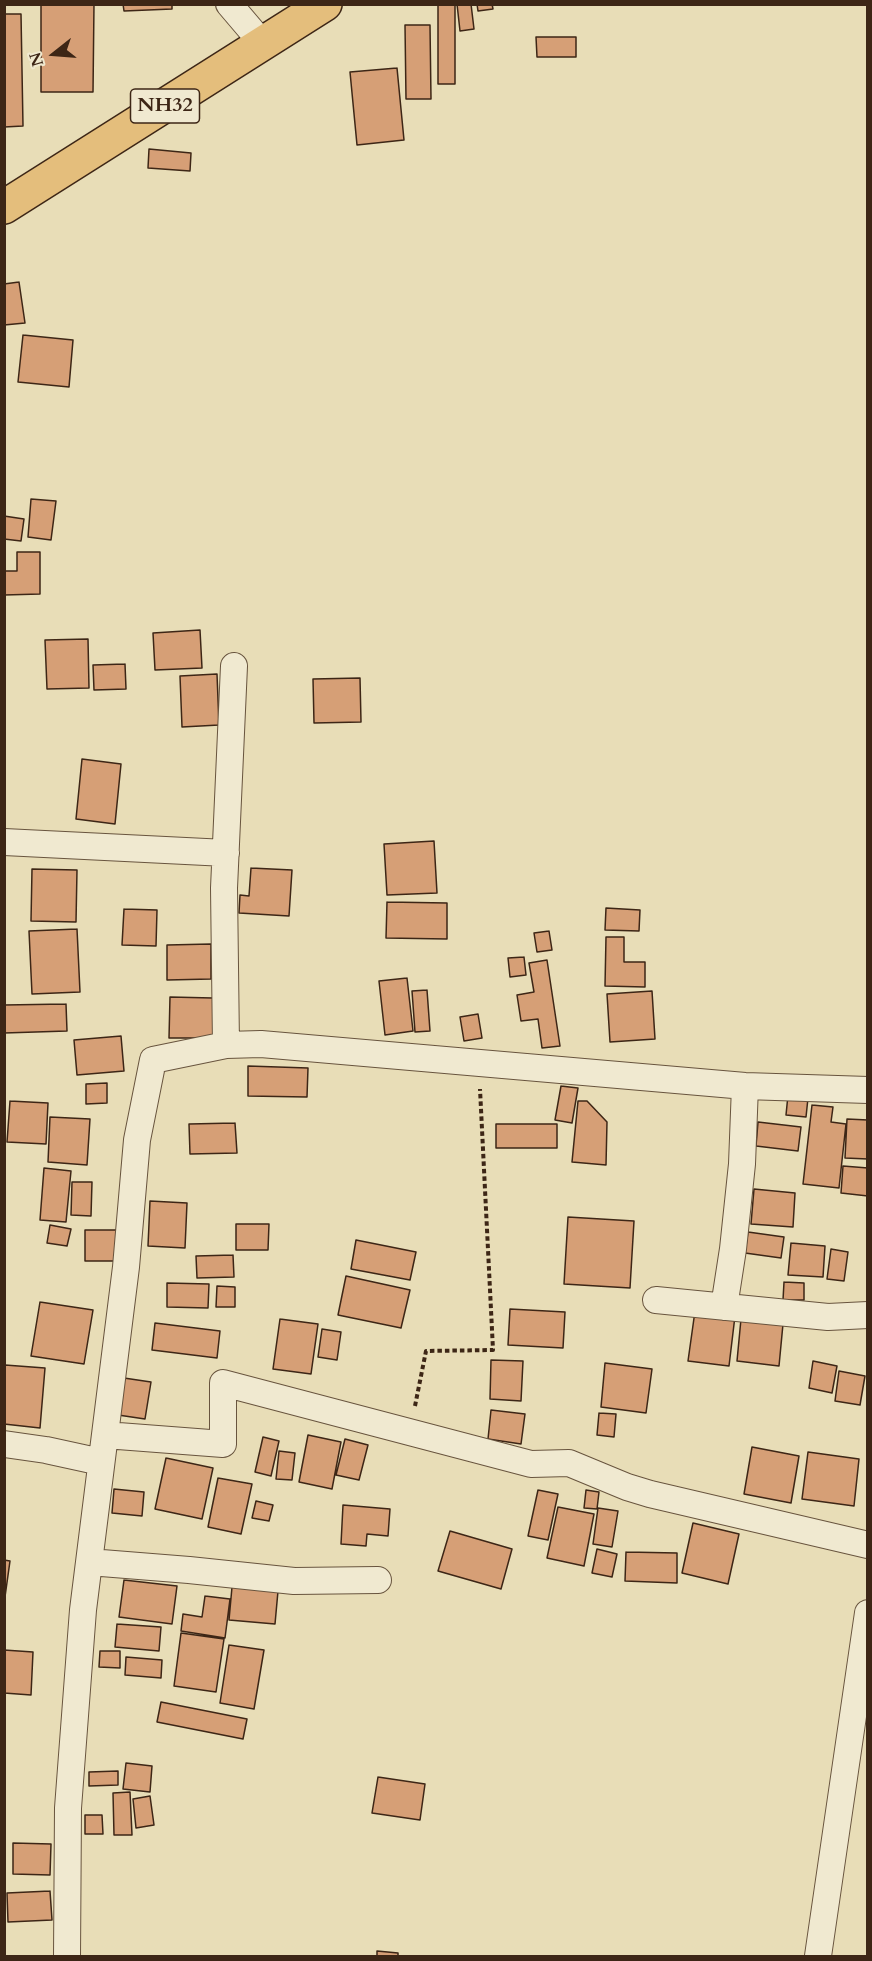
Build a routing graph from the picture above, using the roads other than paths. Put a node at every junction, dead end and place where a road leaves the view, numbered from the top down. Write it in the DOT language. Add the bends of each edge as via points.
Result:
graph roads {
  1 [pos="229,4"];
  2 [pos="312,8"];
  3 [pos="262,44"];
  4 [pos="4,207"];
  5 [pos="234,666"];
  6 [pos="4,842"];
  7 [pos="226,853"];
  8 [pos="226,1045"];
  9 [pos="745,1086"];
  10 [pos="867,1090"];
  11 [pos="656,1300"];
  12 [pos="724,1307"];
  13 [pos="867,1315"];
  14 [pos="105,1435"];
  15 [pos="4,1444"];
  16 [pos="101,1462"];
  17 [pos="867,1545"];
  18 [pos="89,1562"];
  19 [pos="378,1580"];
  20 [pos="867,1613"];
  21 [pos="67,1956"];
  22 [pos="818,1956"];
  1 -- 3 [label="street"];
  2 -- 3 [label="main road, NH32"];
  3 -- 4 [label="main road, NH32"];
  5 -- 7 [label="street"];
  6 -- 7 [label="street"];
  7 -- 8 [label="street"];
  8 -- 9 [label="street" via="261,1044"];
  8 -- 14 [label="street" via="153,1060 137,1140"];
  9 -- 10 [label="street"];
  9 -- 12 [label="street" via="734,1249"];
  11 -- 12 [label="street"];
  12 -- 13 [label="street" via="828,1317"];
  14 -- 16 [label="street"];
  14 -- 17 [label="street" via="224,1443 223,1383 531,1464 569,1462 650,1494"];
  15 -- 16 [label="street"];
  16 -- 18 [label="street"];
  18 -- 19 [label="street" via="294,1581"];
  18 -- 21 [label="street" via="68,1808"];
  20 -- 22 [label="street"];
}
